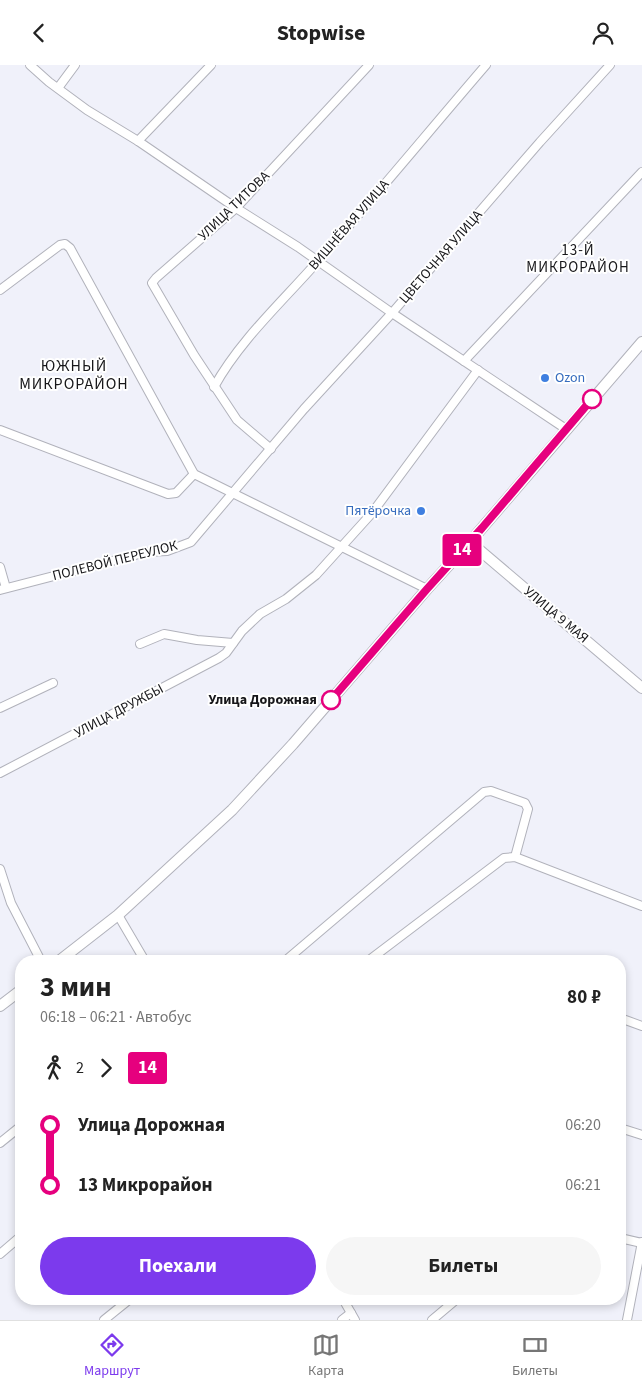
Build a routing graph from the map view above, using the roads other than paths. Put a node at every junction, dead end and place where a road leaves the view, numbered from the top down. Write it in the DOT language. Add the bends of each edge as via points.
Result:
graph roads {
  1 [pos="30,65"];
  2 [pos="75,65"];
  3 [pos="211,65"];
  4 [pos="369,65"];
  5 [pos="486,65"];
  6 [pos="610,65"];
  7 [pos="58,88"];
  8 [pos="138,141"];
  9 [pos="642,172"];
  10 [pos="236,208"];
  11 [pos="319,261"];
  12 [pos="0,289"];
  13 [pos="392,313"];
  14 [pos="642,342"];
  15 [pos="464,361"];
  16 [pos="478,370"];
  17 [pos="214,387"];
  18 [pos="566,429"];
  19 [pos="0,430"];
  20 [pos="271,449"];
  21 [pos="194,474"];
  22 [pos="232,493"];
  23 [pos="470,542"];
  24 [pos="342,546"];
  25 [pos="0,567"];
  26 [pos="3,589"];
  27 [pos="427,589"];
  28 [pos="233,643"];
  29 [pos="140,644"];
  30 [pos="53,683"];
  31 [pos="642,688"];
  32 [pos="0,708"];
  33 [pos="0,773"];
  34 [pos="515,857"];
  35 [pos="0,869"];
  36 [pos="642,906"];
  37 [pos="118,915"];
  38 [pos="38,955"];
  39 [pos="67,955"];
  40 [pos="141,955"];
  41 [pos="292,955"];
  42 [pos="376,955"];
  43 [pos="15,995"];
  44 [pos="0,1006"];
  45 [pos="626,1020"];
  46 [pos="642,1026"];
  47 [pos="626,1130"];
  48 [pos="15,1131"];
  49 [pos="642,1135"];
  50 [pos="0,1143"];
  51 [pos="626,1239"];
  52 [pos="15,1241"];
  53 [pos="642,1242"];
  54 [pos="0,1254"];
  55 [pos="123,1305"];
  56 [pos="347,1305"];
  57 [pos="450,1305"];
  58 [pos="353,1316"];
  59 [pos="104,1320"];
  60 [pos="342,1320"];
  61 [pos="432,1320"];
  62 [pos="627,1320"];
  1 -- 7 [label="street"];
  2 -- 7 [label="street"];
  3 -- 8 [label="street"];
  4 -- 10 [label="street, УЛИЦА ТИТОВА"];
  5 -- 11 [label="street, ВИШНЁВАЯ УЛИЦА"];
  6 -- 13 [label="street, ЦВЕТОЧНАЯ УЛИЦА"];
  7 -- 8 [label="street"];
  8 -- 10 [label="street"];
  9 -- 15 [label="street"];
  10 -- 11 [label="street"];
  10 -- 17 [label="street, УЛИЦА ТИТОВА" via="152,283"];
  11 -- 13 [label="street"];
  11 -- 17 [label="street, ВИШНЁВАЯ УЛИЦА" via="248,339"];
  12 -- 21 [label="street" via="60,245 70,248"];
  13 -- 15 [label="street"];
  13 -- 20 [label="street, ЦВЕТОЧНАЯ УЛИЦА"];
  14 -- 18 [label="main road"];
  15 -- 16 [label="street"];
  16 -- 18 [label="street"];
  16 -- 24 [label="street, УЛИЦА ДРУЖБЫ" via="372,513"];
  17 -- 20 [label="street" via="237,419"];
  18 -- 23 [label="main road"];
  19 -- 21 [label="street" via="168,494 176,493"];
  20 -- 22 [label="street, ЦВЕТОЧНАЯ УЛИЦА"];
  21 -- 22 [label="street"];
  22 -- 24 [label="street"];
  22 -- 26 [label="street, ПОЛЕВОЙ ПЕРЕУЛОК" via="192,542 167,551 147,552"];
  23 -- 27 [label="main road"];
  23 -- 31 [label="main road, УЛИЦА 9 МАЯ"];
  24 -- 27 [label="street"];
  24 -- 28 [label="street, УЛИЦА ДРУЖБЫ" via="316,575 286,599 260,614"];
  25 -- 26 [label="street, ПОЛЕВОЙ ПЕРЕУЛОК"];
  27 -- 37 [label="main road" via="232,810"];
  28 -- 29 [label="street" via="164,633"];
  28 -- 33 [label="street, УЛИЦА ДРУЖБЫ" via="220,658"];
  30 -- 32 [label="street"];
  34 -- 36 [label="street"];
  34 -- 41 [label="street" via="528,809 525,803 490,791 484,792"];
  34 -- 42 [label="street" via="504,858"];
  35 -- 38 [label="street" via="10,903"];
  37 -- 39 [label="main road"];
  37 -- 40 [label="street"];
  43 -- 44 [label="main road"];
  45 -- 46 [label="street"];
  47 -- 49 [label="street"];
  48 -- 50 [label="street"];
  51 -- 53 [label="street"];
  52 -- 54 [label="street"];
  53 -- 62 [label="street"];
  55 -- 59 [label="street"];
  56 -- 58 [label="street"];
  57 -- 61 [label="street"];
  58 -- 60 [label="street"];
}
